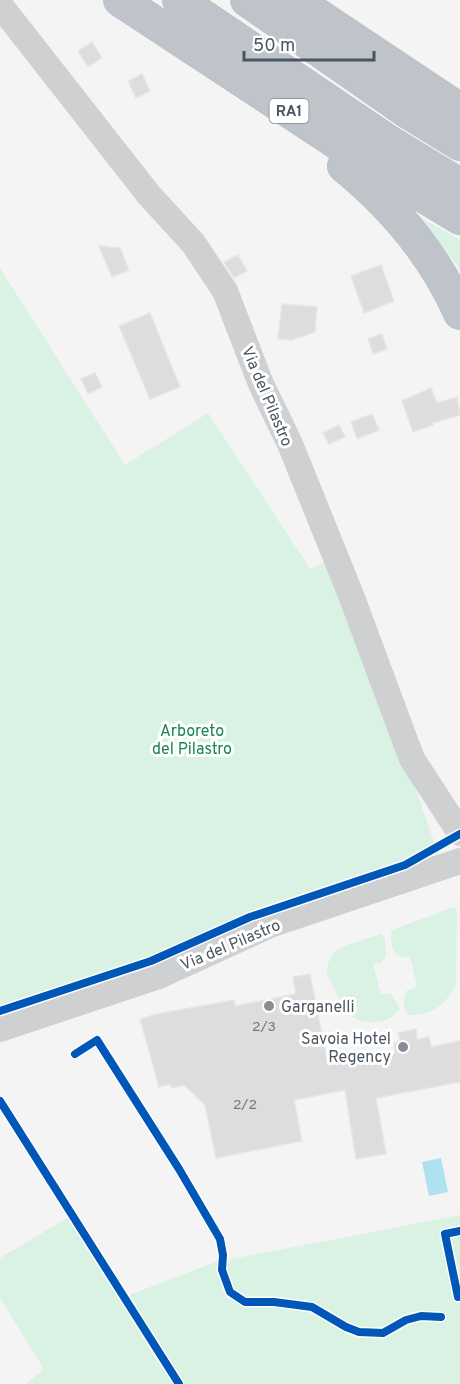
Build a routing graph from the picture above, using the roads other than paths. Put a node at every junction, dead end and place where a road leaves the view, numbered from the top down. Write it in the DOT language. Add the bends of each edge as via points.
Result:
graph roads {
  1 [pos="120,0"];
  2 [pos="179,0"];
  3 [pos="247,0"];
  4 [pos="295,0"];
  5 [pos="0,5"];
  6 [pos="224,68"];
  7 [pos="460,110"];
  8 [pos="460,144"];
  9 [pos="460,185"];
  10 [pos="460,218"];
  11 [pos="460,313"];
  12 [pos="460,833"];
  13 [pos="460,861"];
  14 [pos="0,1029"];
  1 -- 6 [label="highway, RA1"];
  2 -- 9 [label="highway" via="389,142"];
  3 -- 8 [label="highway"];
  4 -- 7 [label="highway"];
  5 -- 12 [label="street, Via del Pilastro" via="149,195 193,243 225,291 351,594 412,759"];
  6 -- 10 [label="highway, RA1"];
  6 -- 11 [label="highway" via="354,174 409,229 437,269"];
  13 -- 14 [label="street, Via del Pilastro" via="270,925 159,976"];
}
